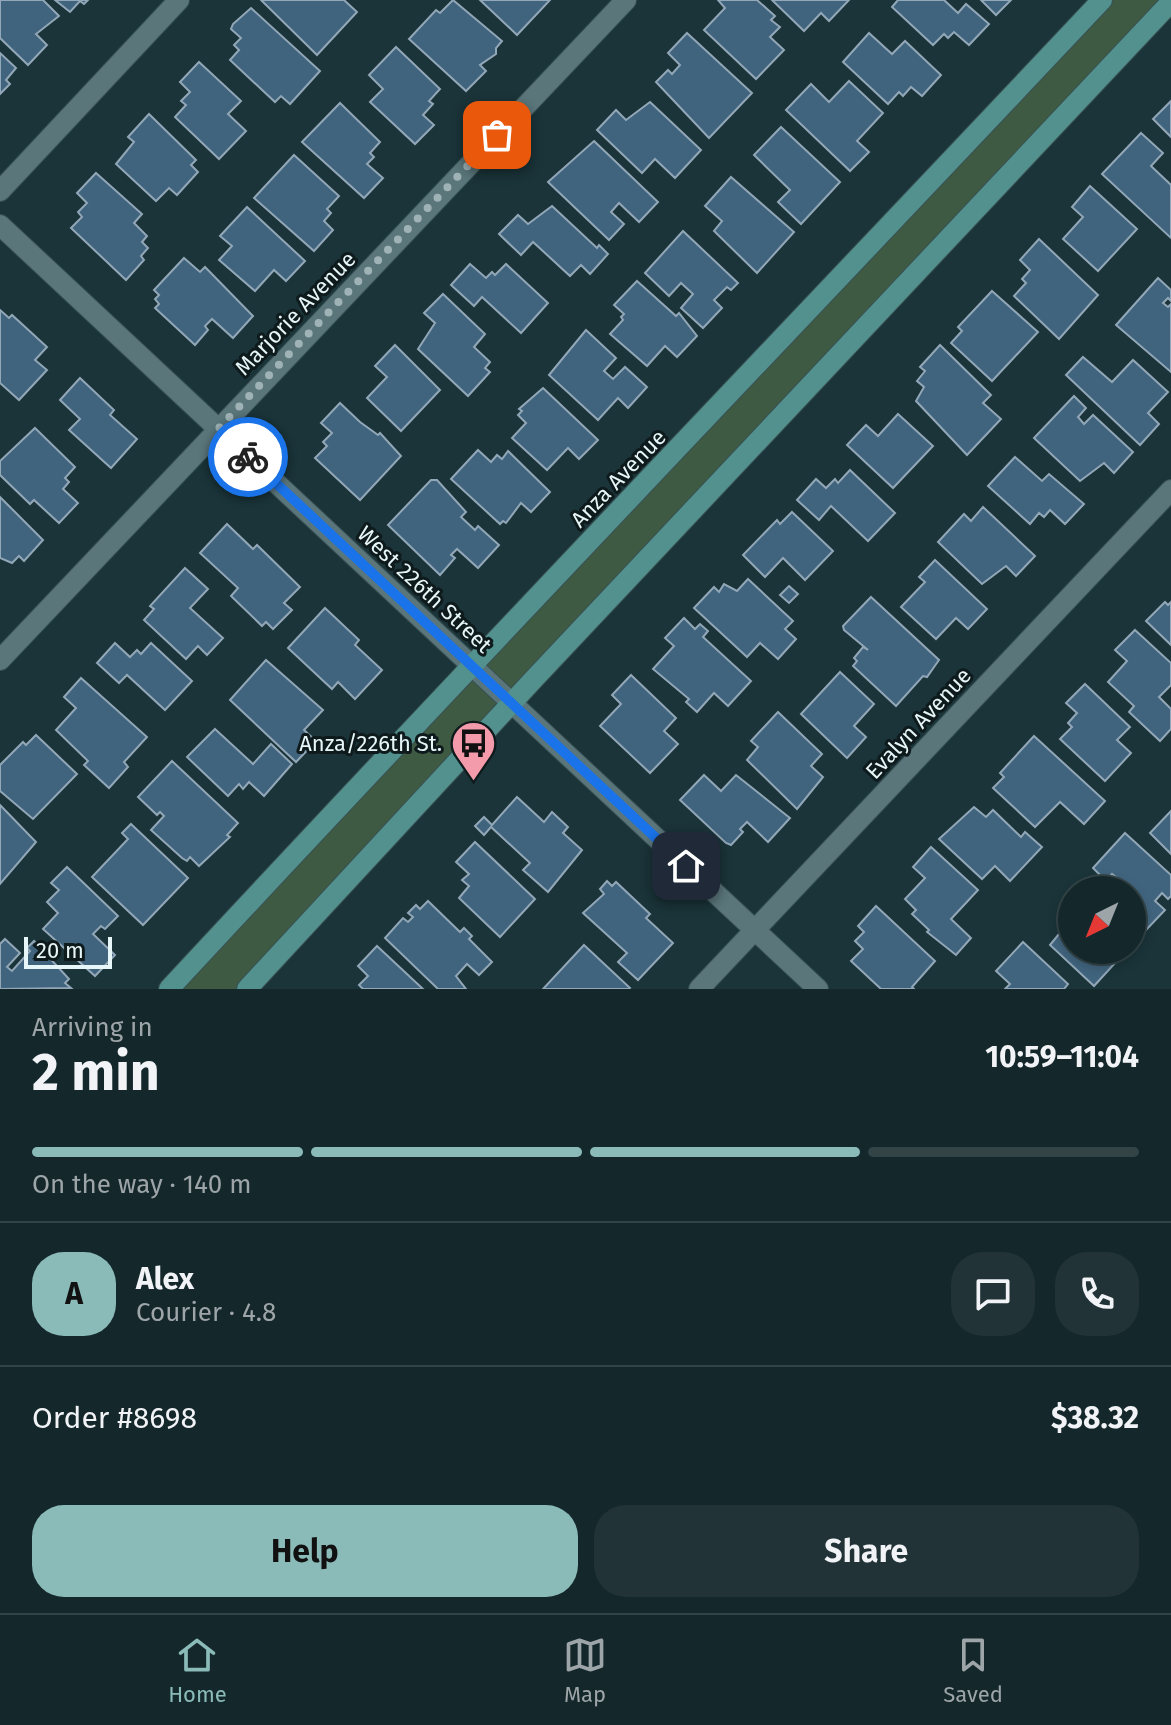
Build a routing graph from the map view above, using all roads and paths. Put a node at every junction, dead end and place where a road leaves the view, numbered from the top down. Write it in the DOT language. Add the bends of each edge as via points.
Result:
graph roads {
  1 [pos="179,0"];
  2 [pos="626,0"];
  3 [pos="1102,0"];
  4 [pos="1171,2"];
  5 [pos="0,191"];
  6 [pos="0,225"];
  7 [pos="218,429"];
  8 [pos="1171,490"];
  9 [pos="0,660"];
  10 [pos="470,664"];
  11 [pos="512,703"];
  12 [pos="755,930"];
  13 [pos="169,989"];
  14 [pos="247,989"];
  15 [pos="699,989"];
  16 [pos="818,989"];
  1 -- 5 [label="street"];
  2 -- 7 [label="street, Marjorie Avenue"];
  3 -- 10 [label="main road, Anza Avenue"];
  4 -- 11 [label="main road"];
  6 -- 7 [label="street, West 226th Street"];
  7 -- 9 [label="street, Marjorie Avenue"];
  7 -- 10 [label="street, West 226th Street"];
  8 -- 12 [label="street, Evalyn Avenue"];
  10 -- 11 [label="street, West 226th Street"];
  10 -- 13 [label="main road, Anza Avenue"];
  11 -- 12 [label="street, West 226th Street"];
  11 -- 14 [label="main road"];
  12 -- 15 [label="street, Evalyn Avenue"];
  12 -- 16 [label="street, West 226th Street"];
}
